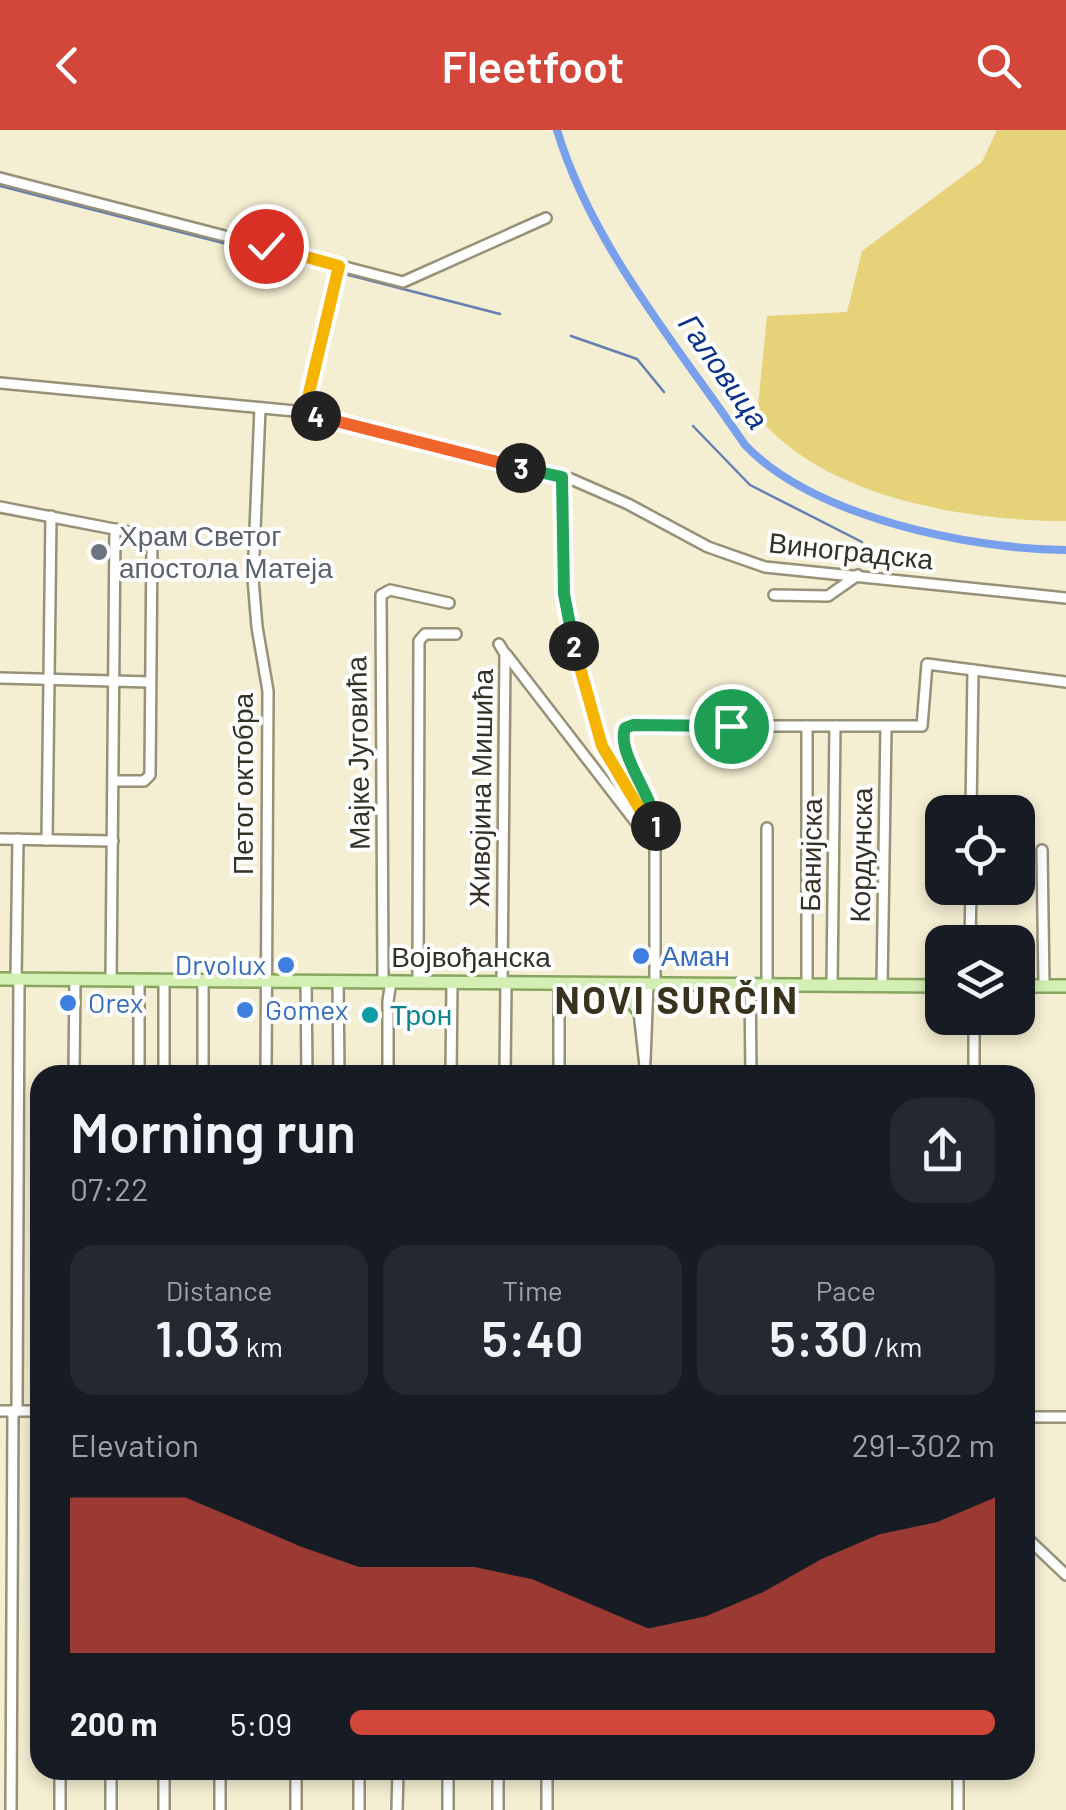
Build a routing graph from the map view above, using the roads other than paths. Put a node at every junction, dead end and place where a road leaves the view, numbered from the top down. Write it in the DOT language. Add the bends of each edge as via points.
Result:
graph roads {
  1 [pos="0,178"];
  2 [pos="546,218"];
  3 [pos="338,271"];
  4 [pos="0,383"];
  5 [pos="260,408"];
  6 [pos="304,414"];
  7 [pos="562,477"];
  8 [pos="0,507"];
  9 [pos="51,516"];
  10 [pos="115,529"];
  11 [pos="858,576"];
  12 [pos="774,595"];
  13 [pos="1066,598"];
  14 [pos="448,603"];
  15 [pos="456,634"];
  16 [pos="973,670"];
  17 [pos="0,678"];
  18 [pos="48,680"];
  19 [pos="112,682"];
  20 [pos="150,682"];
  21 [pos="1066,682"];
  22 [pos="808,726"];
  23 [pos="835,726"];
  24 [pos="886,726"];
  25 [pos="113,781"];
  26 [pos="971,795"];
  27 [pos="766,828"];
  28 [pos="655,838"];
  29 [pos="0,839"];
  30 [pos="18,839"];
  31 [pos="47,840"];
  32 [pos="113,841"];
  33 [pos="1042,850"];
  34 [pos="0,979"];
  35 [pos="18,979"];
  36 [pos="74,979"];
  37 [pos="111,980"];
  38 [pos="139,980"];
  39 [pos="164,980"];
  40 [pos="203,980"];
  41 [pos="266,980"];
  42 [pos="306,981"];
  43 [pos="338,981"];
  44 [pos="385,981"];
  45 [pos="418,981"];
  46 [pos="452,982"];
  47 [pos="504,982"];
  48 [pos="560,983"];
  49 [pos="602,983"];
  50 [pos="646,984"];
  51 [pos="750,984"];
  52 [pos="767,984"];
  53 [pos="808,984"];
  54 [pos="832,984"];
  55 [pos="882,985"];
  56 [pos="925,986"];
  57 [pos="1035,986"];
  58 [pos="1044,986"];
  59 [pos="1066,986"];
  60 [pos="637,1008"];
  61 [pos="974,1035"];
  62 [pos="645,1063"];
  63 [pos="74,1065"];
  64 [pos="139,1065"];
  65 [pos="164,1065"];
  66 [pos="203,1065"];
  67 [pos="266,1065"];
  68 [pos="307,1065"];
  69 [pos="340,1065"];
  70 [pos="388,1065"];
  71 [pos="451,1065"];
  72 [pos="505,1065"];
  73 [pos="559,1065"];
  74 [pos="751,1065"];
  75 [pos="974,1065"];
  76 [pos="0,1411"];
  77 [pos="15,1411"];
  78 [pos="30,1411"];
  79 [pos="1035,1416"];
  80 [pos="1066,1417"];
  81 [pos="1035,1546"];
  82 [pos="1066,1576"];
  83 [pos="60,1780"];
  84 [pos="111,1780"];
  85 [pos="164,1780"];
  86 [pos="220,1780"];
  87 [pos="296,1780"];
  88 [pos="360,1780"];
  89 [pos="398,1780"];
  90 [pos="448,1780"];
  91 [pos="498,1780"];
  92 [pos="547,1780"];
  93 [pos="958,1780"];
  94 [pos="958,1809"];
  95 [pos="11,1810"];
  96 [pos="60,1810"];
  97 [pos="111,1810"];
  98 [pos="164,1810"];
  99 [pos="220,1810"];
  100 [pos="296,1810"];
  101 [pos="359,1810"];
  102 [pos="397,1810"];
  103 [pos="448,1810"];
  104 [pos="498,1810"];
  105 [pos="547,1810"];
  1 -- 3 [label="street"];
  2 -- 3 [label="street" via="405,282"];
  3 -- 6 [label="street"];
  4 -- 5 [label="street, Виноградска"];
  5 -- 6 [label="street, Виноградска"];
  5 -- 41 [label="street, Петог октобра" via="253,579 268,691"];
  6 -- 7 [label="street, Виноградска"];
  7 -- 11 [label="street, Виноградска" via="740,560"];
  7 -- 28 [label="street" via="564,594 582,682 602,746"];
  8 -- 9 [label="street"];
  9 -- 10 [label="street"];
  9 -- 18 [label="street"];
  10 -- 19 [label="street"];
  10 -- 20 [label="street" via="152,538"];
  11 -- 12 [label="street" via="828,596"];
  11 -- 13 [label="street, Виноградска"];
  14 -- 44 [label="street, Мајке Југовића" via="390,590 381,596"];
  15 -- 45 [label="street" via="418,641"];
  16 -- 21 [label="street"];
  16 -- 24 [label="street" via="925,665 924,726"];
  16 -- 26 [label="street"];
  17 -- 18 [label="street"];
  18 -- 19 [label="street"];
  18 -- 31 [label="street"];
  19 -- 20 [label="street"];
  19 -- 25 [label="street"];
  20 -- 25 [label="street" via="150,776"];
  22 -- 23 [label="street"];
  22 -- 28 [label="street" via="625,728 623,743 654,811"];
  22 -- 53 [label="street"];
  23 -- 24 [label="street"];
  23 -- 54 [label="street, Банијска"];
  24 -- 55 [label="street, Кордунска"];
  25 -- 32 [label="street"];
  27 -- 52 [label="street"];
  28 -- 47 [label="street, Живојина Мишића" via="648,838 502,649"];
  28 -- 50 [label="street"];
  29 -- 30 [label="street"];
  30 -- 31 [label="street"];
  30 -- 35 [label="street"];
  31 -- 32 [label="street"];
  32 -- 37 [label="street"];
  33 -- 58 [label="street"];
  34 -- 35 [label="main road, Војвођанска"];
  35 -- 36 [label="main road, Војвођанска"];
  35 -- 77 [label="street"];
  36 -- 37 [label="main road, Војвођанска"];
  36 -- 63 [label="street"];
  37 -- 38 [label="main road, Војвођанска"];
  38 -- 39 [label="main road, Војвођанска"];
  38 -- 64 [label="street"];
  39 -- 40 [label="main road, Војвођанска"];
  39 -- 65 [label="street"];
  40 -- 41 [label="main road, Војвођанска"];
  40 -- 66 [label="street"];
  41 -- 42 [label="main road, Војвођанска"];
  41 -- 67 [label="street, Петог октобра"];
  42 -- 43 [label="main road, Војвођанска"];
  42 -- 68 [label="street"];
  43 -- 44 [label="main road, Војвођанска"];
  43 -- 69 [label="street"];
  44 -- 45 [label="main road, Војвођанска"];
  44 -- 70 [label="street"];
  45 -- 46 [label="main road, Војвођанска"];
  46 -- 47 [label="main road, Војвођанска"];
  46 -- 71 [label="street"];
  47 -- 48 [label="main road, Војвођанска"];
  47 -- 72 [label="street, Живојина Мишића"];
  48 -- 49 [label="main road, Војвођанска"];
  48 -- 73 [label="street"];
  49 -- 50 [label="main road, Војвођанска"];
  49 -- 60 [label="main road"];
  50 -- 51 [label="main road, Војвођанска"];
  50 -- 60 [label="street"];
  50 -- 62 [label="street"];
  51 -- 52 [label="main road, Војвођанска"];
  51 -- 74 [label="street"];
  52 -- 53 [label="main road, Војвођанска"];
  53 -- 54 [label="main road, Војвођанска"];
  54 -- 55 [label="main road, Војвођанска"];
  55 -- 56 [label="main road, Војвођанска"];
  57 -- 58 [label="main road"];
  58 -- 59 [label="main road"];
  60 -- 62 [label="street"];
  61 -- 75 [label="street"];
  76 -- 77 [label="street"];
  77 -- 78 [label="street"];
  77 -- 95 [label="street"];
  79 -- 80 [label="street"];
  81 -- 82 [label="street"];
  83 -- 96 [label="street"];
  84 -- 97 [label="street"];
  85 -- 98 [label="street"];
  86 -- 99 [label="street"];
  87 -- 100 [label="street"];
  88 -- 101 [label="street"];
  89 -- 102 [label="street"];
  90 -- 103 [label="street"];
  91 -- 104 [label="street"];
  92 -- 105 [label="street"];
  93 -- 94 [label="street"];
}
